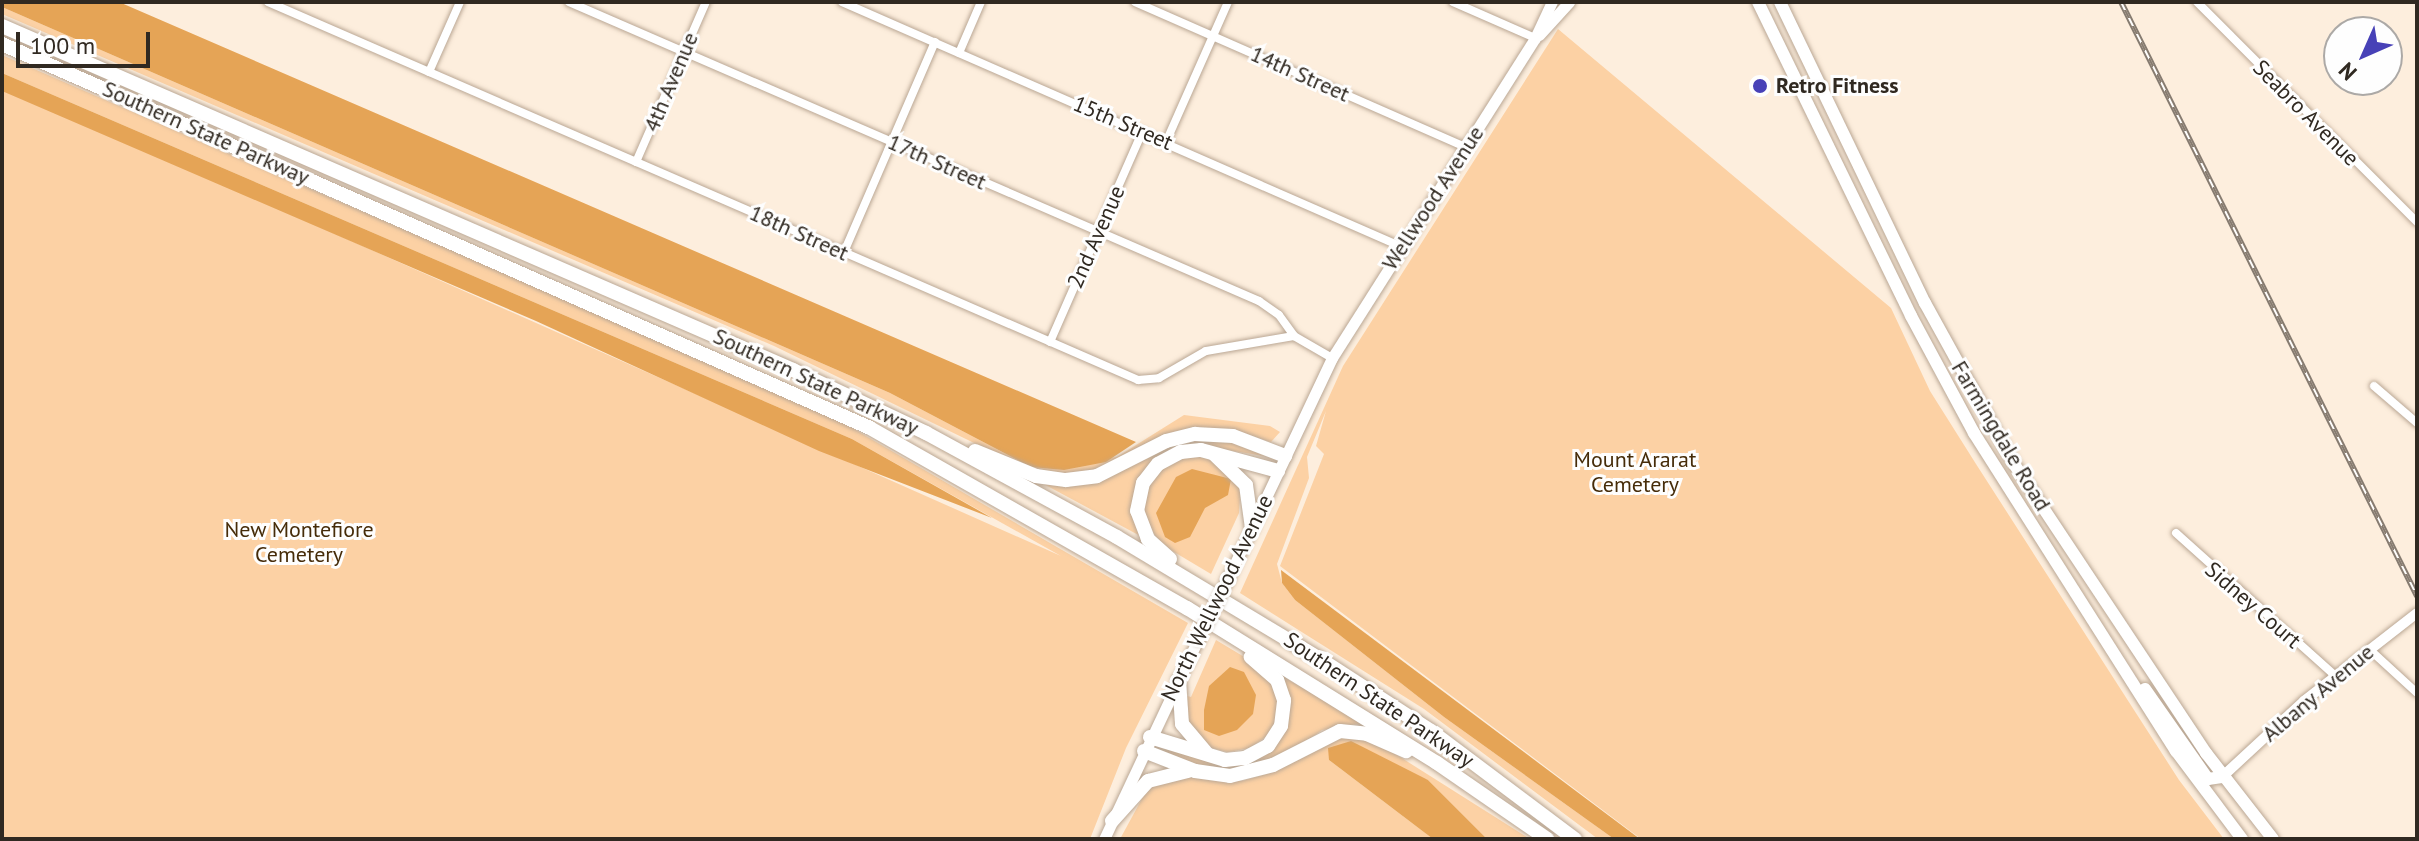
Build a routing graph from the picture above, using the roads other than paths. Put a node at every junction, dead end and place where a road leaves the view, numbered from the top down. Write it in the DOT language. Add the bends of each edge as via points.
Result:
graph roads {
  1 [pos="268,2"];
  2 [pos="460,2"];
  3 [pos="569,2"];
  4 [pos="706,2"];
  5 [pos="842,2"];
  6 [pos="981,2"];
  7 [pos="1135,2"];
  8 [pos="1228,2"];
  9 [pos="1453,2"];
  10 [pos="1552,2"];
  11 [pos="1569,2"];
  12 [pos="1758,2"];
  13 [pos="1780,2"];
  14 [pos="2197,2"];
  15 [pos="2,26"];
  16 [pos="1213,36"];
  17 [pos="1535,38"];
  18 [pos="935,42"];
  19 [pos="2,44"];
  20 [pos="684,52"];
  21 [pos="959,53"];
  22 [pos="429,72"];
  23 [pos="1142,132"];
  24 [pos="892,142"];
  25 [pos="1166,142"];
  26 [pos="1466,147"];
  27 [pos="636,162"];
  28 [pos="2417,222"];
  29 [pos="1098,232"];
  30 [pos="1402,247"];
  31 [pos="844,252"];
  32 [pos="1294,336"];
  33 [pos="1050,342"];
  34 [pos="1332,358"];
  35 [pos="2374,386"];
  36 [pos="2417,423"];
  37 [pos="926,433"];
  38 [pos="1208,450"];
  39 [pos="1285,456"];
  40 [pos="1278,471"];
  41 [pos="1252,528"];
  42 [pos="2176,533"];
  43 [pos="1215,594"];
  44 [pos="1187,608"];
  45 [pos="2417,613"];
  46 [pos="2369,649"];
  47 [pos="2116,657"];
  48 [pos="2334,675"];
  49 [pos="1179,680"];
  50 [pos="2417,693"];
  51 [pos="1147,744"];
  52 [pos="1213,759"];
  53 [pos="1437,763"];
  54 [pos="1195,771"];
  55 [pos="2222,777"];
  56 [pos="1112,821"];
  57 [pos="1104,839"];
  58 [pos="1547,839"];
  59 [pos="1575,839"];
  60 [pos="2242,839"];
  61 [pos="2273,839"];
  1 -- 22 [label="street, 18th Street"];
  2 -- 22 [label="street"];
  3 -- 20 [label="street, 17th Street"];
  4 -- 20 [label="street, 4th Avenue"];
  5 -- 18 [label="street, 15th Street"];
  6 -- 21 [label="street"];
  7 -- 16 [label="street, 14th Street"];
  8 -- 16 [label="street"];
  9 -- 17 [label="street"];
  10 -- 17 [label="main road"];
  11 -- 17 [label="main road"];
  12 -- 47 [label="main road, Farmingdale Road" via="1942,376"];
  13 -- 55 [label="main road, Farmingdale Road" via="1925,303 1992,426"];
  14 -- 28 [label="street, Seabro Avenue"];
  15 -- 37 [label="highway, Southern State Parkway" via="804,374"];
  16 -- 25 [label="street"];
  16 -- 26 [label="street, 14th Street"];
  17 -- 26 [label="main road, Wellwood Avenue"];
  18 -- 21 [label="street, 15th Street"];
  18 -- 24 [label="street"];
  19 -- 44 [label="highway, Southern State Parkway" via="837,411"];
  20 -- 24 [label="street, 17th Street"];
  20 -- 27 [label="street, 4th Avenue"];
  21 -- 23 [label="street, 15th Street"];
  22 -- 27 [label="street, 18th Street"];
  23 -- 25 [label="street, 15th Street"];
  23 -- 29 [label="street, 2nd Avenue"];
  24 -- 29 [label="street, 17th Street"];
  24 -- 31 [label="street"];
  25 -- 30 [label="street, 15th Street"];
  26 -- 30 [label="main road, Wellwood Avenue"];
  27 -- 31 [label="street, 18th Street"];
  29 -- 32 [label="street, 17th Street" via="1264,304"];
  29 -- 33 [label="street, 2nd Avenue"];
  30 -- 34 [label="main road, Wellwood Avenue"];
  31 -- 33 [label="street, 18th Street"];
  32 -- 33 [label="street, 18th Street" via="1206,351 1147,381"];
  32 -- 34 [label="street"];
  34 -- 39 [label="main road, North Wellwood Avenue"];
  35 -- 36 [label="street"];
  37 -- 39 [label="highway" via="1026,473 1059,480 1097,476 1166,441 1195,434 1233,436"];
  37 -- 43 [label="highway, Southern State Parkway"];
  38 -- 40 [label="highway"];
  38 -- 41 [label="highway" via="1242,477"];
  38 -- 43 [label="highway" via="1181,452 1158,464 1143,483 1137,511 1152,544"];
  39 -- 40 [label="main road, North Wellwood Avenue"];
  40 -- 41 [label="main road, North Wellwood Avenue"];
  41 -- 49 [label="main road, North Wellwood Avenue, bridge"];
  42 -- 48 [label="street, Sidney Court"];
  43 -- 59 [label="highway, Southern State Parkway" via="1431,731"];
  44 -- 52 [label="highway" via="1266,669 1284,700 1281,726 1268,746 1245,758"];
  44 -- 53 [label="highway, Southern State Parkway"];
  45 -- 46 [label="street, Albany Avenue"];
  46 -- 48 [label="street, Albany Avenue"];
  46 -- 50 [label="street"];
  47 -- 55 [label="main road" via="2208,779"];
  47 -- 60 [label="main road, Farmingdale Road" via="2194,778"];
  48 -- 55 [label="street, Albany Avenue"];
  49 -- 51 [label="main road, North Wellwood Avenue"];
  49 -- 52 [label="highway" via="1185,729"];
  51 -- 52 [label="highway"];
  51 -- 54 [label="highway"];
  51 -- 56 [label="main road, North Wellwood Avenue"];
  53 -- 54 [label="highway" via="1346,730 1256,771 1221,776"];
  53 -- 58 [label="highway, Southern State Parkway"];
  54 -- 56 [label="highway" via="1153,778"];
  55 -- 61 [label="main road, Farmingdale Road"];
  56 -- 57 [label="main road, North Wellwood Avenue"];
}
